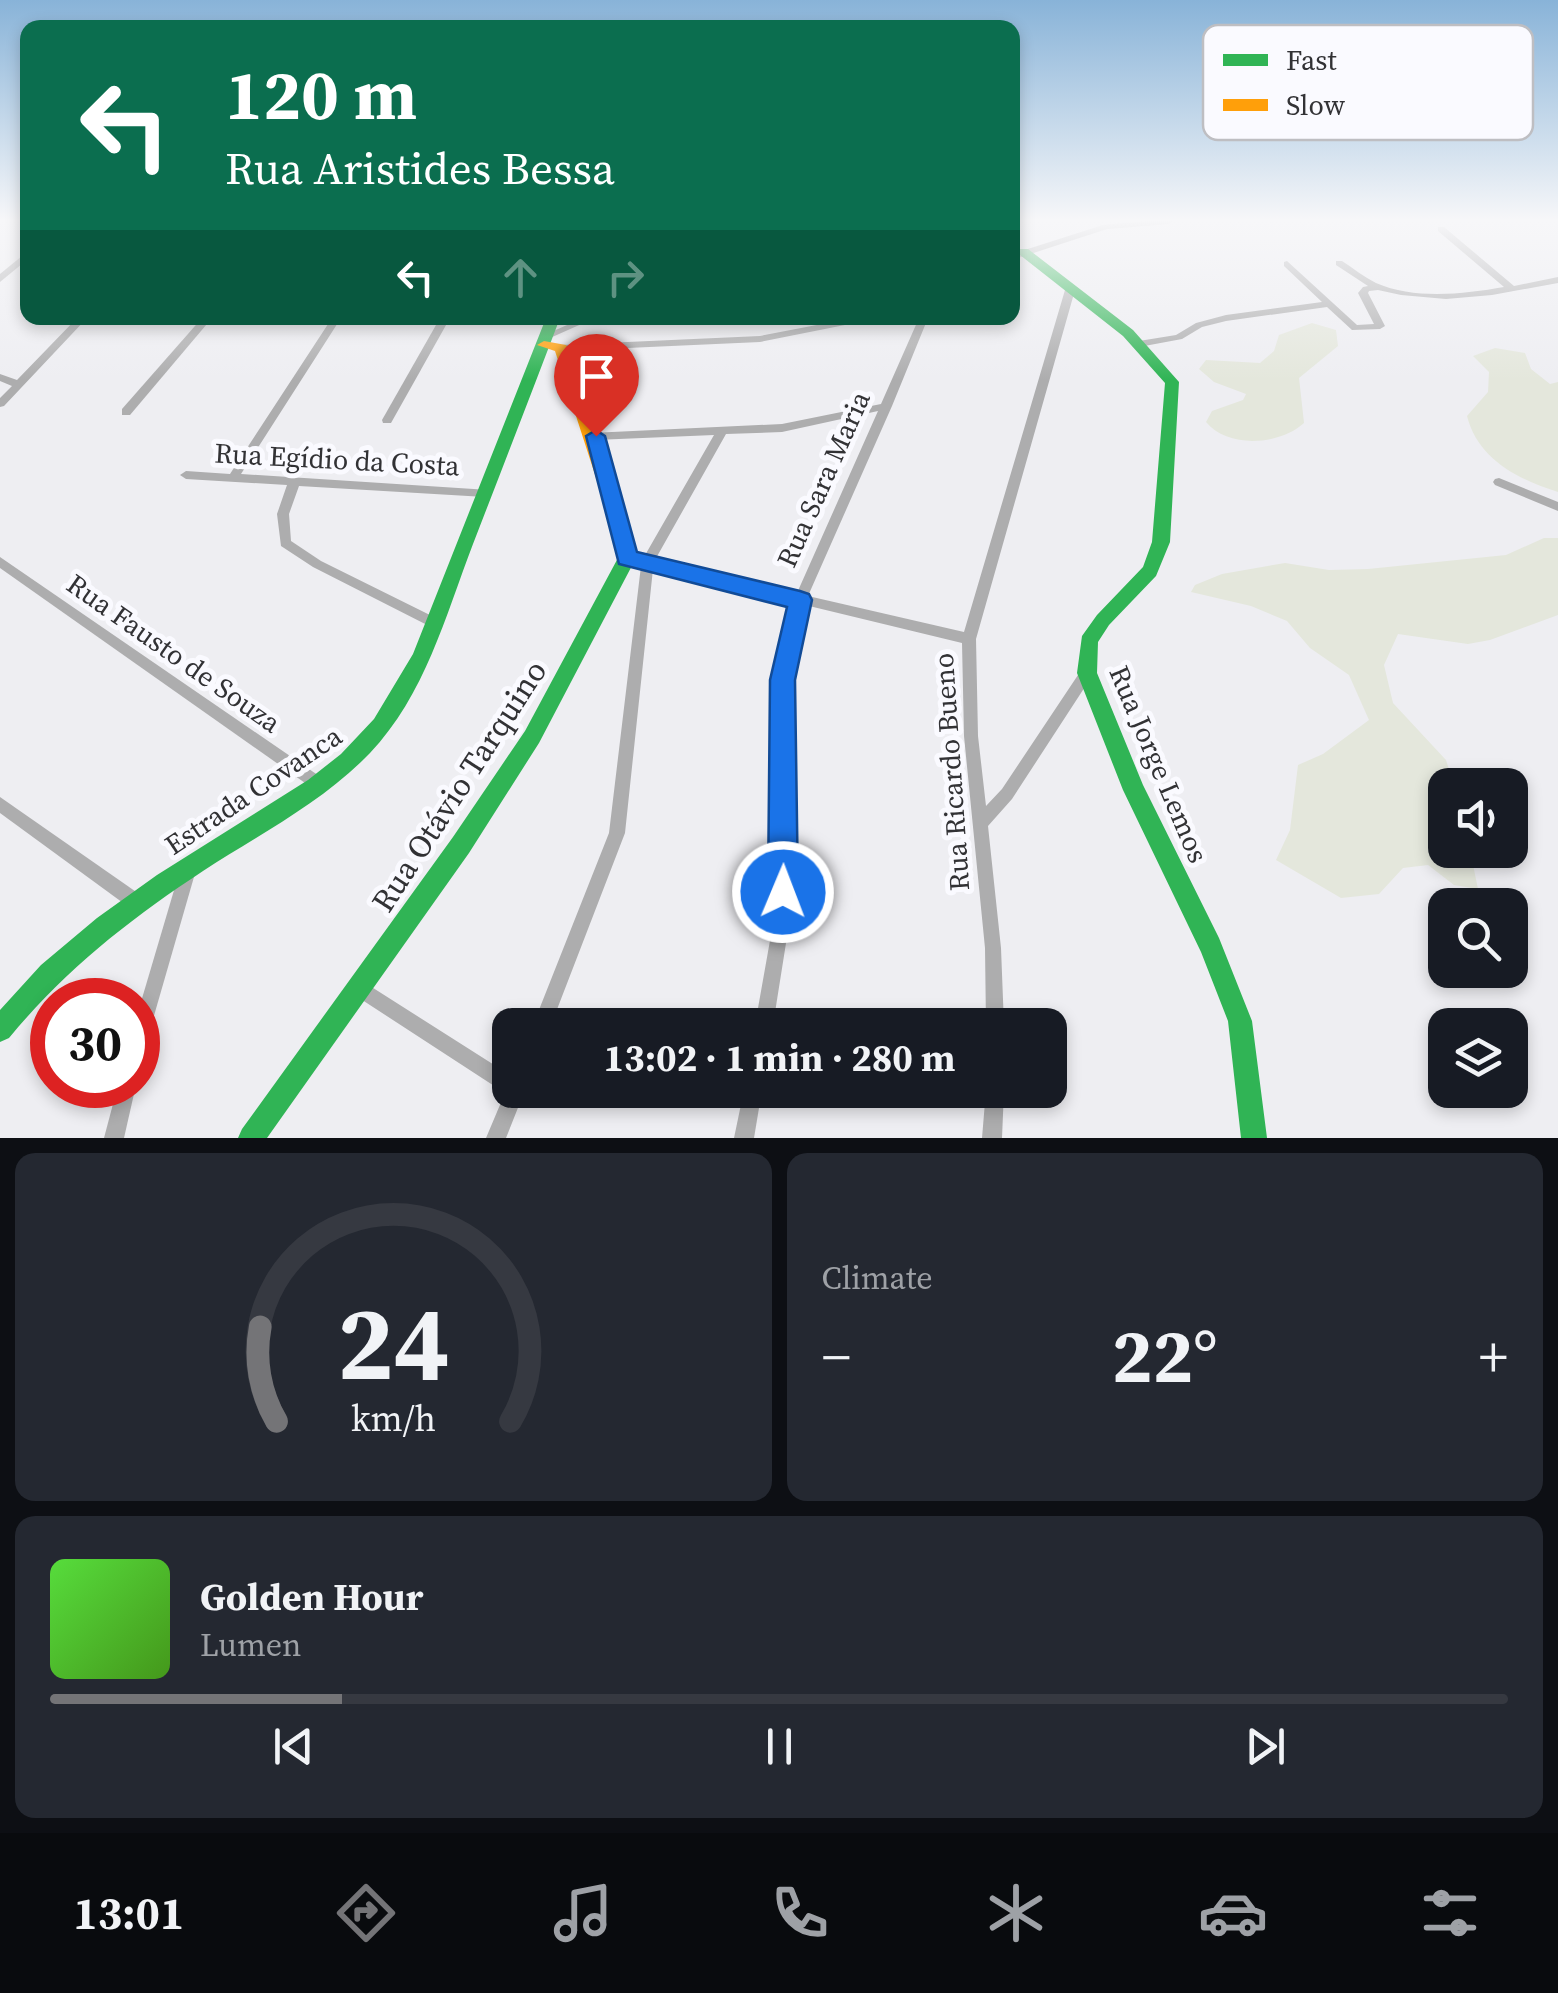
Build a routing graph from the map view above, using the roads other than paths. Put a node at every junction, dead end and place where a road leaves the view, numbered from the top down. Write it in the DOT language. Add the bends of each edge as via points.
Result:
graph roads {
  1 [pos="1047,274"];
  2 [pos="1297,274"];
  3 [pos="1357,274"];
  4 [pos="1494,274"];
  5 [pos="1558,280"];
  6 [pos="1378,287"];
  7 [pos="1512,289"];
  8 [pos="1070,290"];
  9 [pos="1326,304"];
  10 [pos="75,325"];
  11 [pos="201,325"];
  12 [pos="331,325"];
  13 [pos="440,325"];
  14 [pos="576,325"];
  15 [pos="830,325"];
  16 [pos="921,325"];
  17 [pos="551,337"];
  18 [pos="1138,344"];
  19 [pos="0,377"];
  20 [pos="17,384"];
  21 [pos="0,404"];
  22 [pos="886,406"];
  23 [pos="126,412"];
  24 [pos="388,420"];
  25 [pos="722,431"];
  26 [pos="596,436"];
  27 [pos="186,475"];
  28 [pos="233,478"];
  29 [pos="1499,482"];
  30 [pos="294,483"];
  31 [pos="485,492"];
  32 [pos="1558,507"];
  33 [pos="627,558"];
  34 [pos="648,561"];
  35 [pos="0,562"];
  36 [pos="800,600"];
  37 [pos="433,623"];
  38 [pos="968,639"];
  39 [pos="1088,673"];
  40 [pos="320,784"];
  41 [pos="0,804"];
  42 [pos="980,824"];
  43 [pos="189,867"];
  44 [pos="136,902"];
  45 [pos="156,978"];
  46 [pos="359,988"];
  47 [pos="549,1008"];
  48 [pos="767,1008"];
  49 [pos="995,1008"];
  50 [pos="0,1029"];
  51 [pos="492,1074"];
  52 [pos="121,1108"];
  53 [pos="508,1108"];
  54 [pos="750,1108"];
  55 [pos="994,1108"];
  56 [pos="114,1138"];
  57 [pos="251,1138"];
  58 [pos="496,1138"];
  59 [pos="744,1138"];
  60 [pos="992,1138"];
  61 [pos="1254,1138"];
  1 -- 8 [label="street, Rua Jorge Lemos"];
  2 -- 9 [label="street"];
  3 -- 6 [label="street"];
  4 -- 7 [label="street"];
  5 -- 7 [label="street"];
  6 -- 7 [label="street" via="1464,296"];
  6 -- 9 [label="street" via="1363,293 1381,322 1376,328 1348,325"];
  8 -- 18 [label="street, Rua Jorge Lemos"];
  8 -- 38 [label="street, Rua Ricardo Bueno"];
  9 -- 18 [label="street" via="1226,318"];
  10 -- 20 [label="street"];
  11 -- 23 [label="street"];
  12 -- 28 [label="street"];
  13 -- 24 [label="street"];
  14 -- 17 [label="street"];
  15 -- 17 [label="street" via="760,339"];
  16 -- 22 [label="street, Rua Sara Maria"];
  17 -- 26 [label="street"];
  17 -- 31 [label="street, Estrada Covanca"];
  18 -- 39 [label="street, Rua Jorge Lemos" via="1172,382 1161,542 1150,571 1089,642"];
  19 -- 20 [label="street"];
  20 -- 21 [label="street"];
  22 -- 25 [label="street" via="812,424"];
  22 -- 36 [label="street, Rua Sara Maria"];
  25 -- 26 [label="street"];
  25 -- 34 [label="street"];
  26 -- 33 [label="street"];
  27 -- 28 [label="street, Rua Egídio da Costa"];
  28 -- 30 [label="street, Rua Egídio da Costa"];
  29 -- 32 [label="street"];
  30 -- 31 [label="street, Rua Egídio da Costa"];
  30 -- 37 [label="street" via="283,514 284,543"];
  31 -- 37 [label="street, Estrada Covanca"];
  33 -- 34 [label="street"];
  33 -- 46 [label="street, Rua Otávio Tarquino" via="532,737"];
  34 -- 36 [label="street"];
  34 -- 47 [label="street" via="617,832"];
  35 -- 40 [label="street, Rua Fausto de Souza"];
  36 -- 38 [label="street"];
  36 -- 48 [label="street, Rua Sara Maria" via="782,680 782,918"];
  37 -- 40 [label="street, Estrada Covanca" via="400,701 377,734"];
  38 -- 42 [label="street, Rua Ricardo Bueno"];
  39 -- 42 [label="street"];
  39 -- 61 [label="street, Rua Jorge Lemos" via="1240,1021"];
  40 -- 43 [label="street, Estrada Covanca"];
  41 -- 44 [label="street"];
  42 -- 49 [label="street, Rua Ricardo Bueno"];
  43 -- 44 [label="street, Estrada Covanca"];
  43 -- 45 [label="street"];
  44 -- 50 [label="street, Estrada Covanca" via="45,976"];
  46 -- 51 [label="street"];
  46 -- 57 [label="street, Rua Otávio Tarquino"];
  52 -- 56 [label="street"];
  53 -- 58 [label="street"];
  54 -- 59 [label="street"];
  55 -- 60 [label="street"];
}
